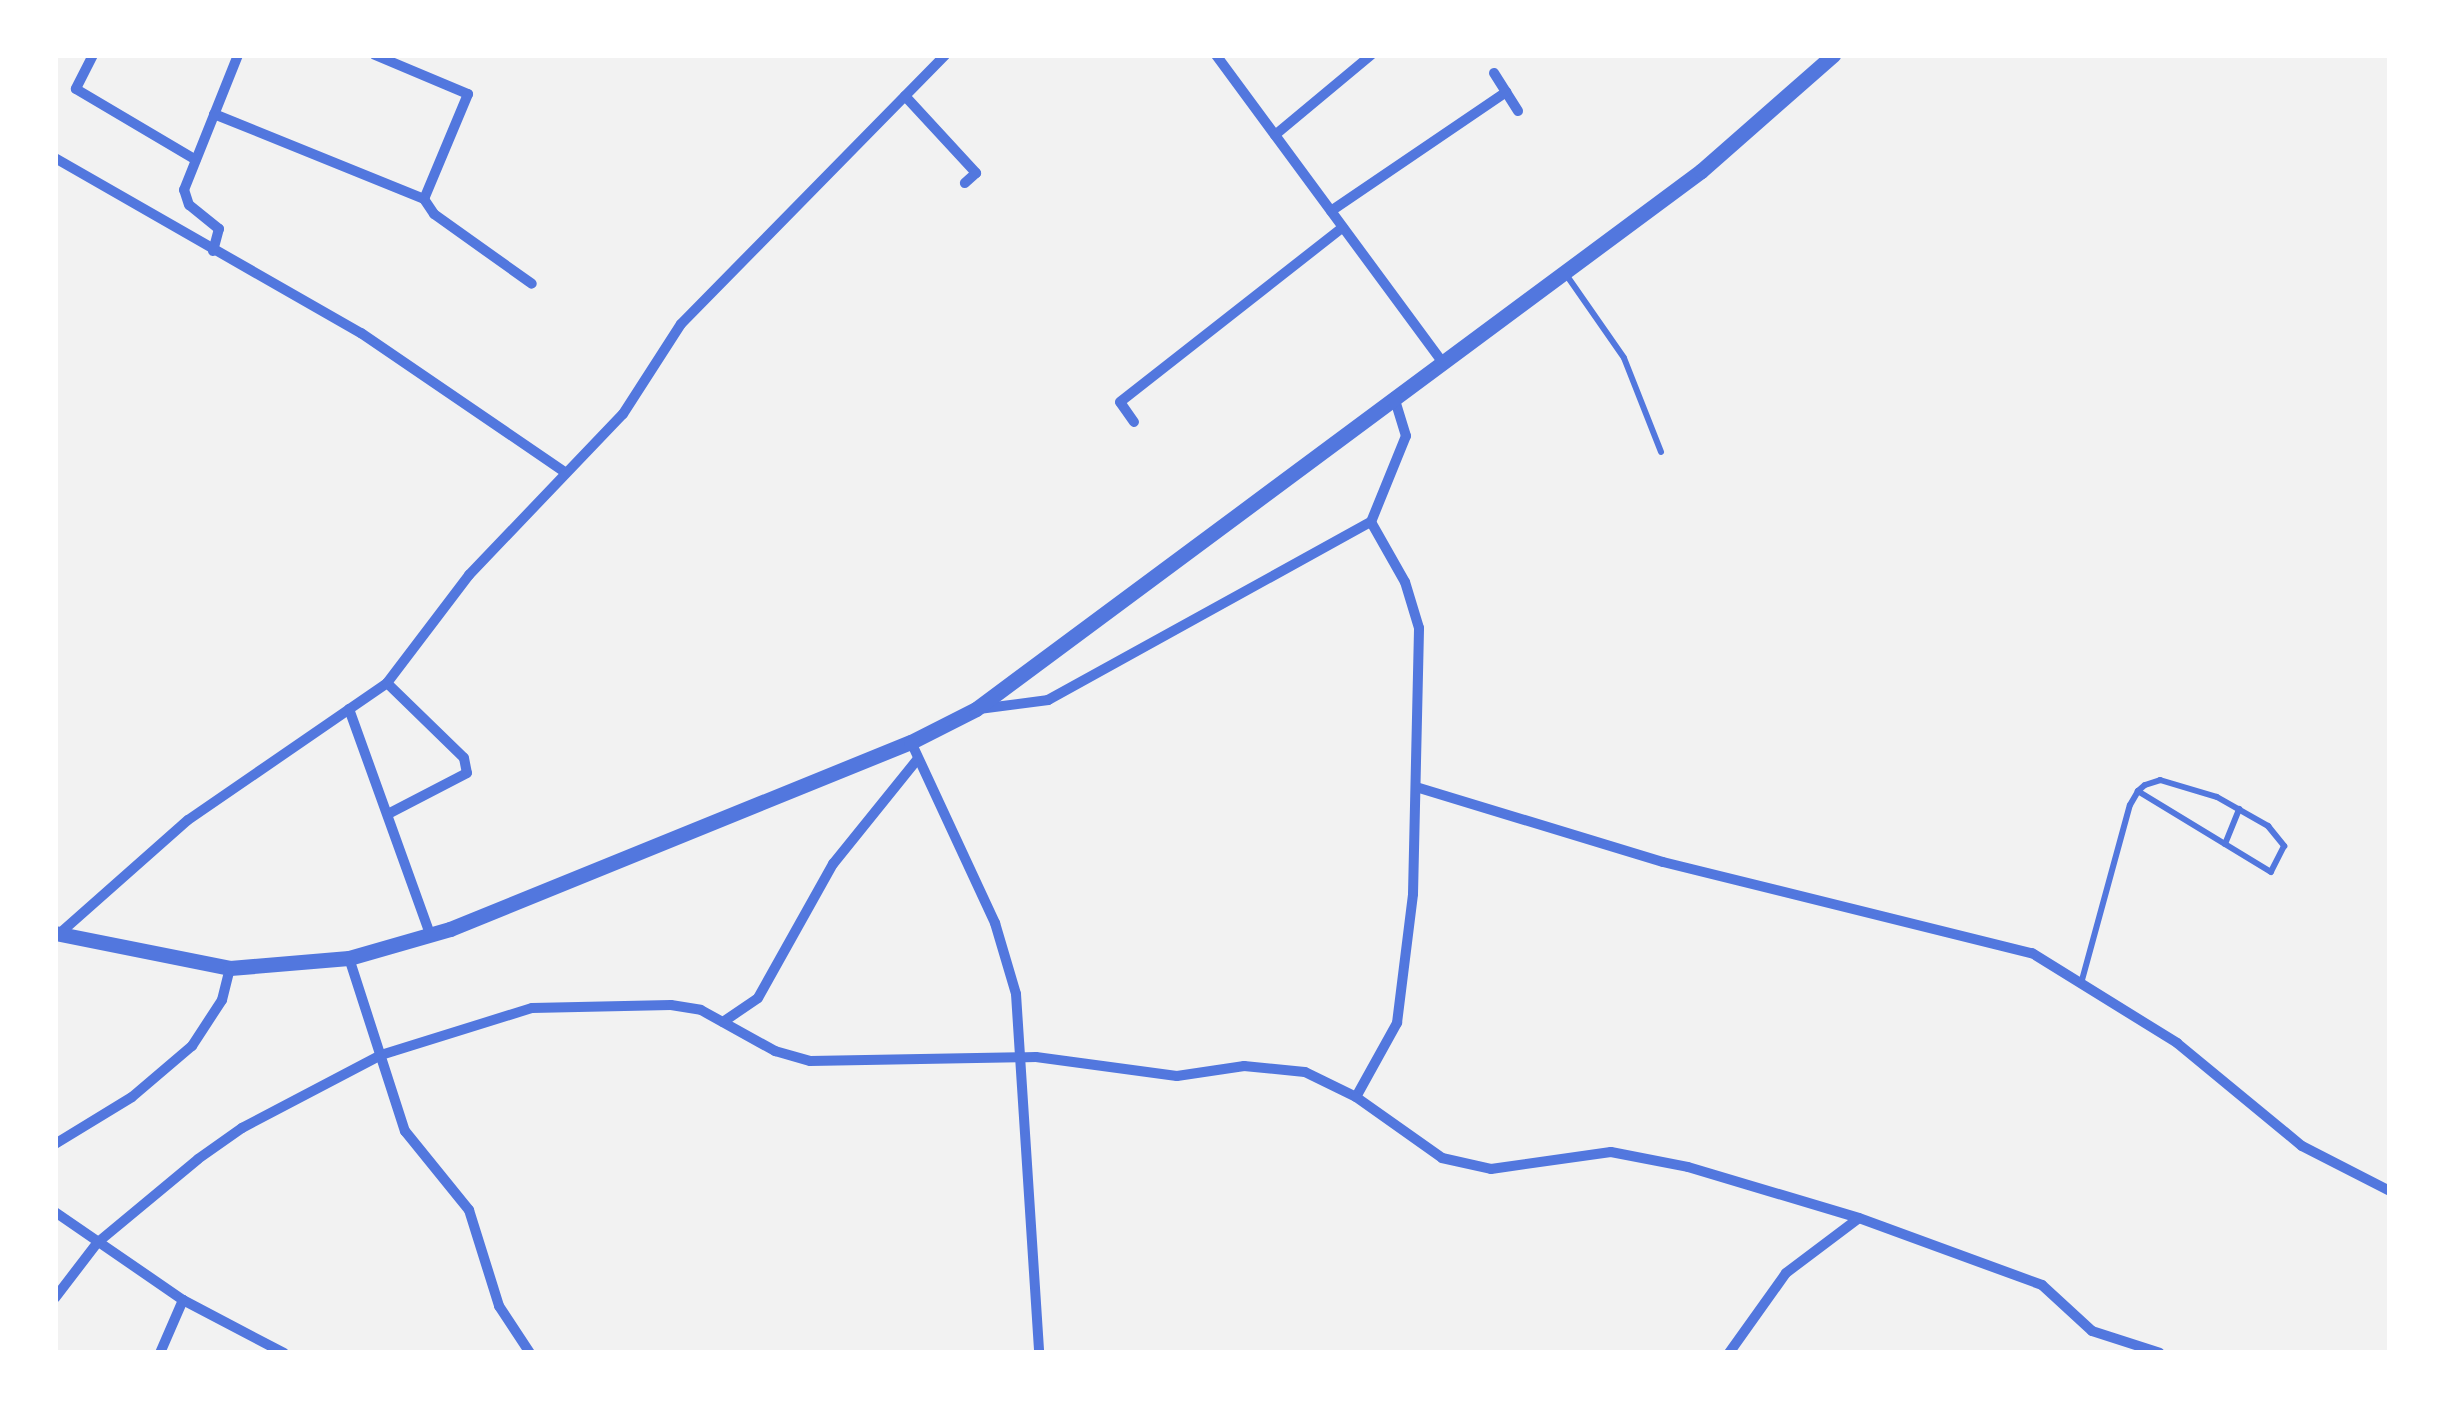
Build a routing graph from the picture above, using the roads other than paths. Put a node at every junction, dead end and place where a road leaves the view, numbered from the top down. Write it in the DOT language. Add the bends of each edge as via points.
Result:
graph roads {
  1 [pos="93,55"];
  2 [pos="238,55"];
  3 [pos="375,55"];
  4 [pos="945,55"];
  5 [pos="1371,55"];
  6 [pos="1833,55"];
  7 [pos="1218,56"];
  8 [pos="1494,74"];
  9 [pos="1506,92"];
  10 [pos="906,96"];
  11 [pos="1518,111"];
  12 [pos="214,114"];
  13 [pos="1274,134"];
  14 [pos="55,158"];
  15 [pos="196,160"];
  16 [pos="965,183"];
  17 [pos="424,199"];
  18 [pos="1331,211"];
  19 [pos="1343,227"];
  20 [pos="213,251"];
  21 [pos="1564,272"];
  22 [pos="532,284"];
  23 [pos="1442,361"];
  24 [pos="1394,397"];
  25 [pos="1134,422"];
  26 [pos="1662,452"];
  27 [pos="563,471"];
  28 [pos="1371,522"];
  29 [pos="387,683"];
  30 [pos="349,709"];
  31 [pos="976,709"];
  32 [pos="911,742"];
  33 [pos="917,760"];
  34 [pos="1416,787"];
  35 [pos="2138,792"];
  36 [pos="2239,809"];
  37 [pos="388,814"];
  38 [pos="2225,844"];
  39 [pos="56,934"];
  40 [pos="430,934"];
  41 [pos="350,958"];
  42 [pos="230,968"];
  43 [pos="2082,980"];
  44 [pos="723,1022"];
  45 [pos="380,1055"];
  46 [pos="1356,1097"];
  47 [pos="55,1144"];
  48 [pos="2390,1191"];
  49 [pos="55,1212"];
  50 [pos="1858,1218"];
  51 [pos="97,1243"];
  52 [pos="55,1297"];
  53 [pos="184,1300"];
  54 [pos="160,1353"];
  55 [pos="284,1353"];
  56 [pos="530,1353"];
  57 [pos="1039,1353"];
  58 [pos="1728,1353"];
  59 [pos="2160,1353"];
  1 -- 15 [label="street" via="76,90"];
  2 -- 12 [label="street"];
  3 -- 17 [label="street" via="468,94"];
  4 -- 10 [label="street"];
  5 -- 13 [label="street"];
  6 -- 21 [label="street" via="1750,132"];
  7 -- 13 [label="street"];
  8 -- 9 [label="street"];
  9 -- 11 [label="street"];
  9 -- 18 [label="street"];
  10 -- 16 [label="street" via="976,173"];
  10 -- 27 [label="street" via="681,324 623,414 590,453"];
  12 -- 15 [label="street"];
  12 -- 17 [label="street"];
  13 -- 18 [label="street"];
  14 -- 20 [label="street"];
  15 -- 20 [label="street" via="184,190 189,205 219,228"];
  17 -- 22 [label="street" via="434,214"];
  18 -- 19 [label="street"];
  19 -- 23 [label="street"];
  19 -- 25 [label="street" via="1120,402"];
  20 -- 27 [label="street" via="361,333"];
  21 -- 23 [label="street"];
  21 -- 26 [label="lane" via="1624,358"];
  23 -- 24 [label="street"];
  24 -- 28 [label="street" via="1406,436"];
  24 -- 31 [label="street"];
  27 -- 29 [label="street" via="470,574"];
  28 -- 31 [label="street" via="1048,700"];
  28 -- 34 [label="street" via="1406,582 1419,628"];
  29 -- 30 [label="street"];
  29 -- 37 [label="street" via="464,758 467,773"];
  30 -- 37 [label="street"];
  30 -- 39 [label="street" via="188,820"];
  31 -- 32 [label="street"];
  32 -- 33 [label="street"];
  32 -- 40 [label="street"];
  33 -- 44 [label="street" via="833,864 758,998"];
  33 -- 57 [label="street" via="995,923 1016,994"];
  34 -- 43 [label="street" via="1663,862 1966,934 2032,954"];
  34 -- 46 [label="street" via="1406,981 1397,1023"];
  35 -- 36 [label="lane" via="2160,780"];
  35 -- 38 [label="lane"];
  35 -- 43 [label="lane"];
  36 -- 38 [label="lane"];
  36 -- 38 [label="lane" via="2268,826 2284,846 2271,872"];
  37 -- 40 [label="street"];
  39 -- 42 [label="street"];
  40 -- 41 [label="street"];
  41 -- 42 [label="street"];
  41 -- 45 [label="street"];
  42 -- 47 [label="street" via="222,1000 192,1046 132,1097"];
  43 -- 48 [label="street" via="2177,1043 2302,1146"];
  44 -- 45 [label="street" via="671,1005 532,1008"];
  44 -- 46 [label="street" via="775,1051 810,1061 1036,1057 1176,1076 1274,1066"];
  45 -- 51 [label="street" via="242,1128"];
  45 -- 56 [label="street" via="405,1131 469,1210 499,1306"];
  46 -- 50 [label="street" via="1430,1150 1467,1164 1520,1168 1626,1154"];
  49 -- 51 [label="street"];
  50 -- 58 [label="street" via="1786,1273"];
  50 -- 59 [label="street" via="2042,1285 2092,1332"];
  51 -- 52 [label="street"];
  51 -- 53 [label="street"];
  53 -- 54 [label="street"];
  53 -- 55 [label="street"];
}
